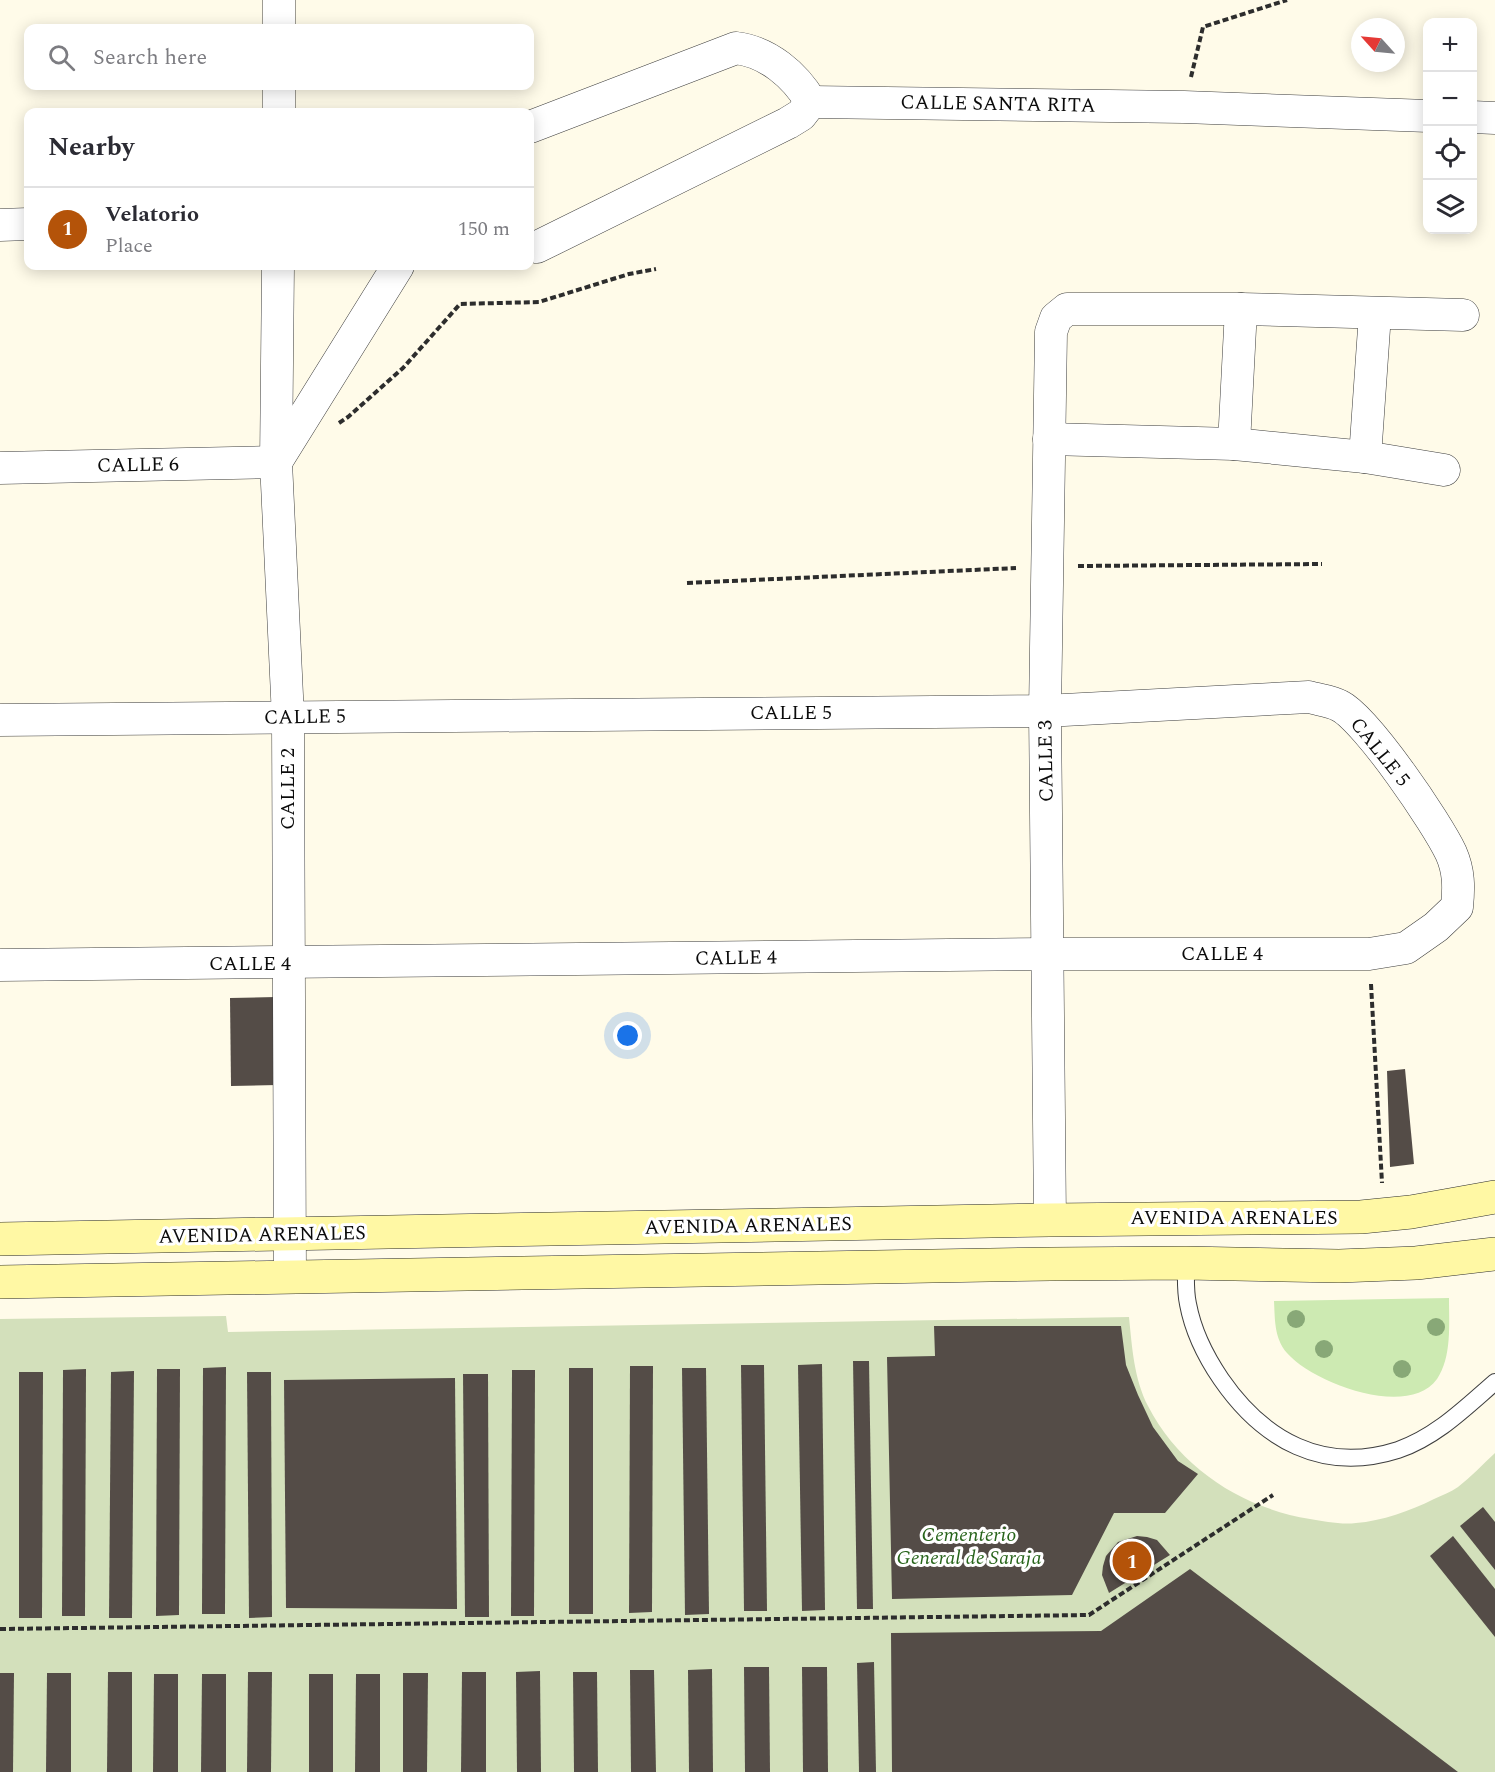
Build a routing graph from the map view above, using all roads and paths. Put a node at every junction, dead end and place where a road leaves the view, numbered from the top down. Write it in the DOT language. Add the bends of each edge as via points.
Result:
graph roads {
  1 [pos="279,0"];
  2 [pos="1287,0"];
  3 [pos="279,24"];
  4 [pos="279,90"];
  5 [pos="811,102"];
  6 [pos="1184,107"];
  7 [pos="279,108"];
  8 [pos="1423,116"];
  9 [pos="1477,117"];
  10 [pos="1495,118"];
  11 [pos="534,125"];
  12 [pos="24,224"];
  13 [pos="0,225"];
  14 [pos="537,247"];
  15 [pos="656,269"];
  16 [pos="278,270"];
  17 [pos="396,270"];
  18 [pos="1241,309"];
  19 [pos="1375,314"];
  20 [pos="1463,315"];
  21 [pos="330,428"];
  22 [pos="1049,439"];
  23 [pos="1234,444"];
  24 [pos="1365,457"];
  25 [pos="276,462"];
  26 [pos="0,468"];
  27 [pos="1444,470"];
  28 [pos="1322,564"];
  29 [pos="1046,566"];
  30 [pos="687,583"];
  31 [pos="1045,711"];
  32 [pos="288,717"];
  33 [pos="0,720"];
  34 [pos="1457,907"];
  35 [pos="1048,954"];
  36 [pos="1369,954"];
  37 [pos="290,963"];
  38 [pos="0,965"];
  39 [pos="1495,1197"];
  40 [pos="1384,1215"];
  41 [pos="1050,1220"];
  42 [pos="290,1235"];
  43 [pos="0,1239"];
  44 [pos="1495,1254"];
  45 [pos="1186,1263"];
  46 [pos="290,1277"];
  47 [pos="0,1282"];
  48 [pos="1495,1382"];
  49 [pos="1273,1495"];
  50 [pos="0,1629"];
  1 -- 3 [label="street"];
  2 -- 6 [label="path" via="1203,27"];
  4 -- 7 [label="street"];
  5 -- 6 [label="street, CALLE SANTA RITA"];
  5 -- 11 [label="street" via="802,86 766,57 736,48"];
  5 -- 14 [label="street" via="788,123"];
  6 -- 8 [label="street, CALLE SANTA RITA"];
  9 -- 10 [label="street"];
  12 -- 13 [label="street"];
  15 -- 21 [label="path" via="540,302 460,304 403,368"];
  16 -- 25 [label="street, CALLE 2"];
  17 -- 25 [label="street"];
  18 -- 19 [label="street"];
  18 -- 22 [label="street, CALLE 3" via="1067,309 1056,318 1051,332"];
  18 -- 23 [label="street"];
  19 -- 20 [label="street"];
  19 -- 24 [label="street"];
  22 -- 23 [label="street"];
  22 -- 29 [label="street, CALLE 3"];
  23 -- 24 [label="street"];
  24 -- 27 [label="street"];
  25 -- 26 [label="street, CALLE 6"];
  25 -- 32 [label="street, CALLE 2"];
  28 -- 29 [label="path"];
  29 -- 30 [label="path"];
  29 -- 31 [label="street, CALLE 3"];
  31 -- 32 [label="street, CALLE 5"];
  31 -- 34 [label="street, CALLE 5" via="1309,697 1340,706 1363,724 1418,799 1451,853 1460,881"];
  31 -- 35 [label="street, CALLE 3"];
  32 -- 33 [label="street, CALLE 5"];
  32 -- 37 [label="street, CALLE 2"];
  34 -- 36 [label="street, CALLE 4" via="1406,948"];
  35 -- 36 [label="street, CALLE 4"];
  35 -- 37 [label="street, CALLE 4"];
  35 -- 41 [label="street, CALLE 3"];
  36 -- 40 [label="path"];
  37 -- 38 [label="street, CALLE 4"];
  37 -- 42 [label="street, CALLE 2"];
  39 -- 40 [label="street, AVENIDA ARENALES"];
  40 -- 41 [label="street, AVENIDA ARENALES"];
  41 -- 42 [label="street, AVENIDA ARENALES"];
  42 -- 43 [label="street, AVENIDA ARENALES"];
  42 -- 46 [label="street, CALLE 2"];
  44 -- 45 [label="street" via="1339,1266"];
  45 -- 46 [label="street"];
  45 -- 48 [label="lane" via="1188,1303 1212,1366 1258,1424 1301,1448 1349,1457 1398,1450 1442,1427"];
  46 -- 47 [label="street"];
  49 -- 50 [label="path" via="1089,1614"];
}
